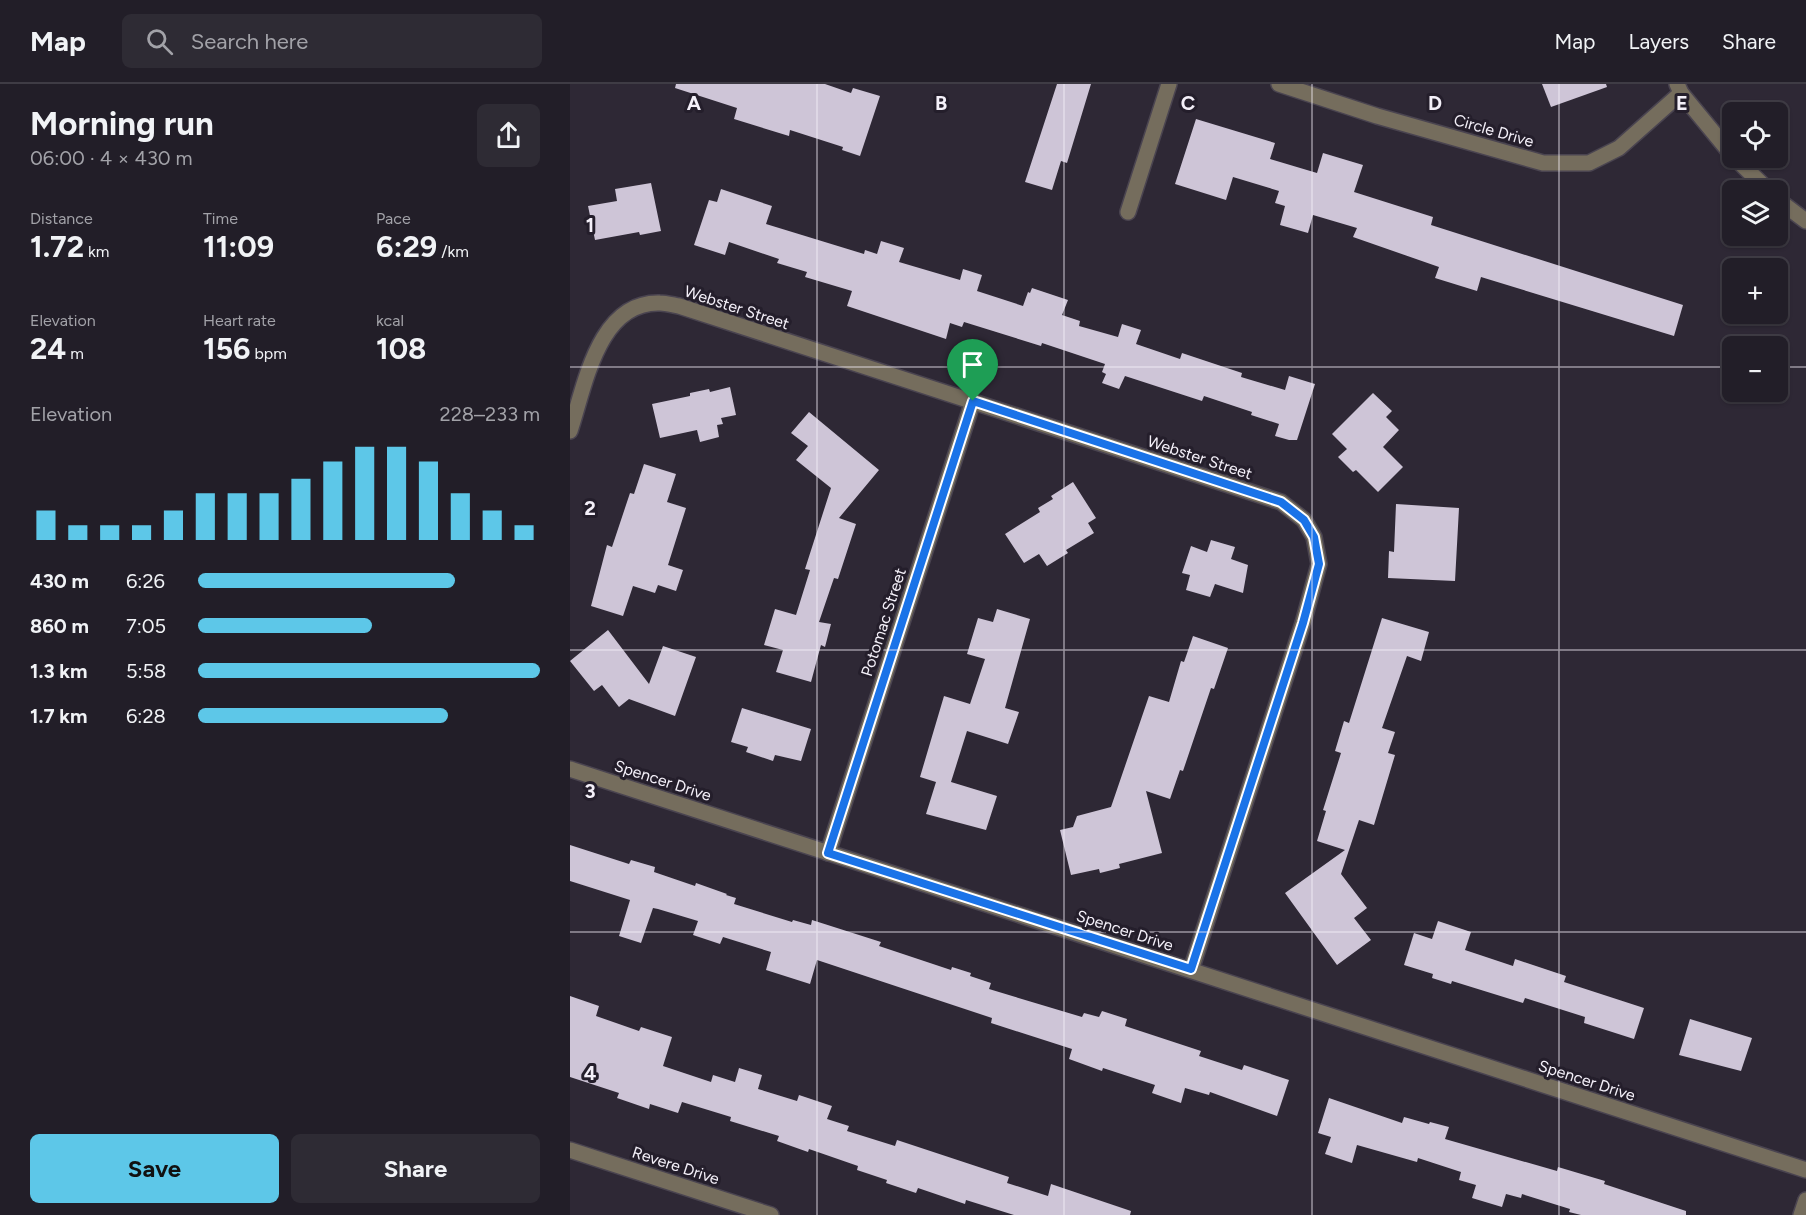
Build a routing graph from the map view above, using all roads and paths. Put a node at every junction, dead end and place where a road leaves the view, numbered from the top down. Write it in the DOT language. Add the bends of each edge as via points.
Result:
graph roads {
  1 [pos="1169,84"];
  2 [pos="1279,84"];
  3 [pos="1679,88"];
  4 [pos="1722,141"];
  5 [pos="1745,168"];
  6 [pos="1758,180"];
  7 [pos="1788,208"];
  8 [pos="1128,212"];
  9 [pos="1806,221"];
  10 [pos="973,401"];
  11 [pos="570,431"];
  12 [pos="570,769"];
  13 [pos="828,853"];
  14 [pos="1191,969"];
  15 [pos="570,1150"];
  16 [pos="1806,1170"];
  17 [pos="1806,1200"];
  18 [pos="771,1215"];
  19 [pos="1801,1215"];
  1 -- 8 [label="street"];
  2 -- 3 [label="street, Circle Drive" via="1543,163 1589,163 1620,148"];
  3 -- 4 [label="street"];
  5 -- 6 [label="street"];
  7 -- 9 [label="street"];
  10 -- 11 [label="street, Webster Street" via="679,306 644,304 620,317 597,347"];
  10 -- 13 [label="street, Potomac Street"];
  10 -- 14 [label="street, Webster Street" via="1281,502 1304,520 1314,537 1319,564 1303,623"];
  12 -- 13 [label="street, Spencer Drive"];
  13 -- 14 [label="street, Spencer Drive"];
  14 -- 16 [label="street, Spencer Drive"];
  15 -- 18 [label="street, Revere Drive"];
  17 -- 19 [label="street"];
}
